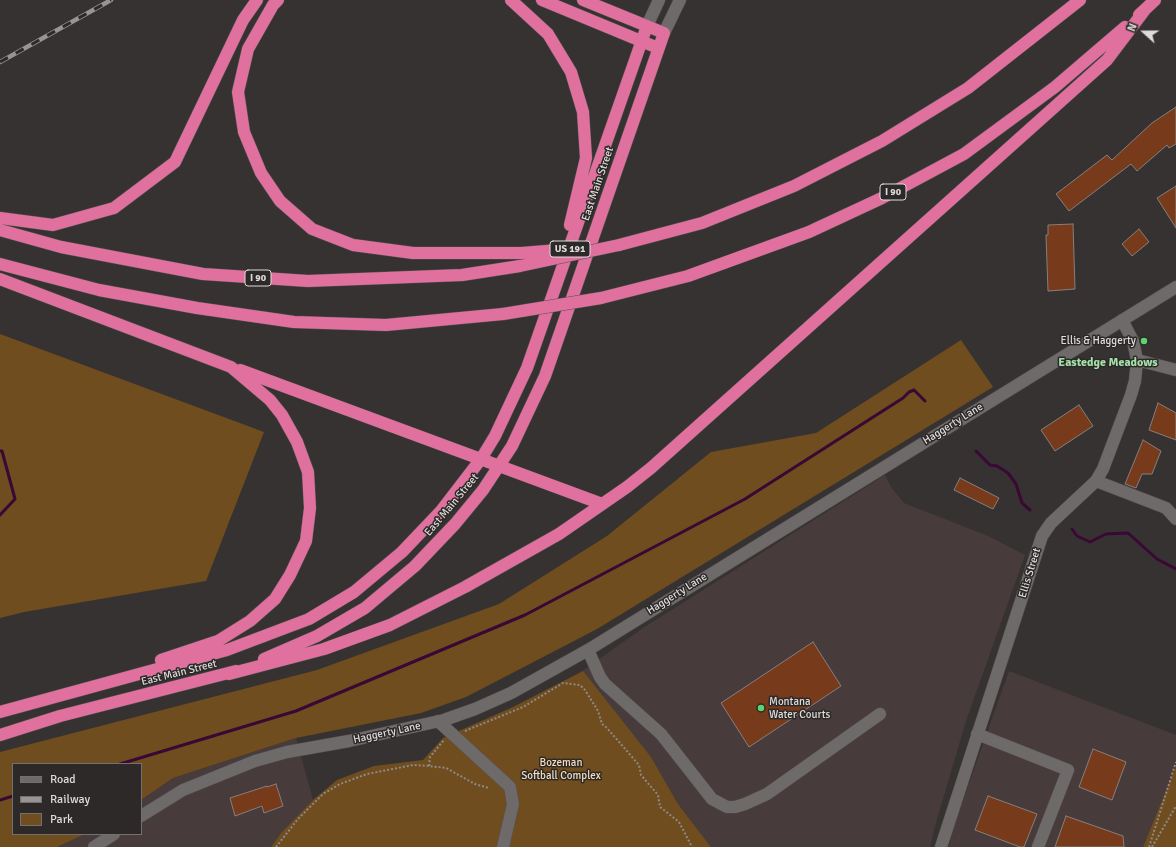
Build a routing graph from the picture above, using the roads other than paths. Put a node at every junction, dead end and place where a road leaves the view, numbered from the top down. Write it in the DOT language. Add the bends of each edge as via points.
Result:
graph roads {
  1 [pos="257,0"];
  2 [pos="278,0"];
  3 [pos="511,0"];
  4 [pos="542,0"];
  5 [pos="583,0"];
  6 [pos="659,0"];
  7 [pos="680,0"];
  8 [pos="1080,0"];
  9 [pos="1156,0"];
  10 [pos="1144,11"];
  11 [pos="647,26"];
  12 [pos="664,33"];
  13 [pos="642,40"];
  14 [pos="658,48"];
  15 [pos="0,218"];
  16 [pos="0,230"];
  17 [pos="619,245"];
  18 [pos="0,264"];
  19 [pos="0,279"];
  20 [pos="558,282"];
  21 [pos="1176,287"];
  22 [pos="1122,320"];
  23 [pos="1137,360"];
  24 [pos="231,367"];
  25 [pos="1176,370"];
  26 [pos="481,459"];
  27 [pos="500,466"];
  28 [pos="1096,481"];
  29 [pos="602,504"];
  30 [pos="1176,519"];
  31 [pos="588,650"];
  32 [pos="229,674"];
  33 [pos="56,695"];
  34 [pos="0,712"];
  35 [pos="880,714"];
  36 [pos="438,721"];
  37 [pos="977,734"];
  38 [pos="0,735"];
  39 [pos="142,815"];
  40 [pos="112,835"];
  41 [pos="94,847"];
  42 [pos="503,847"];
  43 [pos="941,847"];
  44 [pos="1038,847"];
  1 -- 15 [label="highway" via="243,20 175,162 114,208 54,225"];
  2 -- 17 [label="highway, US 191, bridge" via="248,49 238,92 244,132 261,173 280,201 312,229 353,245 413,253 522,253"];
  3 -- 20 [label="highway" via="548,34 571,72 583,112 586,158"];
  4 -- 13 [label="highway"];
  5 -- 11 [label="highway"];
  6 -- 11 [label="street"];
  7 -- 12 [label="street"];
  8 -- 17 [label="highway, I 90" via="968,88 882,141 794,186 709,220"];
  9 -- 10 [label="highway, I 90"];
  10 -- 18 [label="highway, I 90, bridge" via="1055,87 964,154 882,198 809,232 688,276 601,298 503,314 386,325 294,322 99,290"];
  10 -- 29 [label="highway" via="1106,60 651,468"];
  11 -- 12 [label="highway"];
  11 -- 13 [label="highway, East Main Street"];
  12 -- 14 [label="highway, East Main Street"];
  13 -- 14 [label="highway"];
  13 -- 20 [label="highway, East Main Street"];
  14 -- 27 [label="highway, East Main Street" via="545,376"];
  16 -- 17 [label="highway, I 90, bridge" via="61,247 203,274 301,281 462,275 520,266"];
  19 -- 24 [label="highway"];
  20 -- 26 [label="highway, East Main Street" via="527,368 495,436"];
  21 -- 22 [label="street, Haggerty Lane"];
  22 -- 23 [label="street, Ellis Street" via="1133,341"];
  22 -- 31 [label="street, Haggerty Lane"];
  23 -- 25 [label="street"];
  23 -- 28 [label="street, Ellis Street" via="1131,395"];
  24 -- 26 [label="highway"];
  24 -- 33 [label="highway" via="270,400 282,415 297,442 308,472 310,508 306,541 290,575 275,599 250,621 218,641"];
  26 -- 27 [label="highway"];
  26 -- 33 [label="highway, East Main Street" via="441,511 402,552 354,592 309,619 227,650"];
  27 -- 29 [label="highway"];
  27 -- 32 [label="highway, East Main Street" via="455,524 416,566 365,608 318,636"];
  28 -- 30 [label="street" via="1166,508"];
  28 -- 37 [label="street, Ellis Street" via="1051,523 1042,536"];
  29 -- 32 [label="highway" via="559,534 478,580 390,625 324,649"];
  31 -- 35 [label="street" via="605,684 661,734 712,799 727,806 735,807 767,794"];
  31 -- 36 [label="street, Haggerty Lane" via="511,693 476,709"];
  32 -- 38 [label="highway, East Main Street" via="60,716"];
  33 -- 34 [label="highway, East Main Street"];
  36 -- 39 [label="street, Haggerty Lane" via="255,761 183,790"];
  36 -- 42 [label="street" via="510,787 513,804"];
  37 -- 43 [label="street, Ellis Street"];
  37 -- 44 [label="street" via="1068,770"];
  40 -- 41 [label="street"];
}
